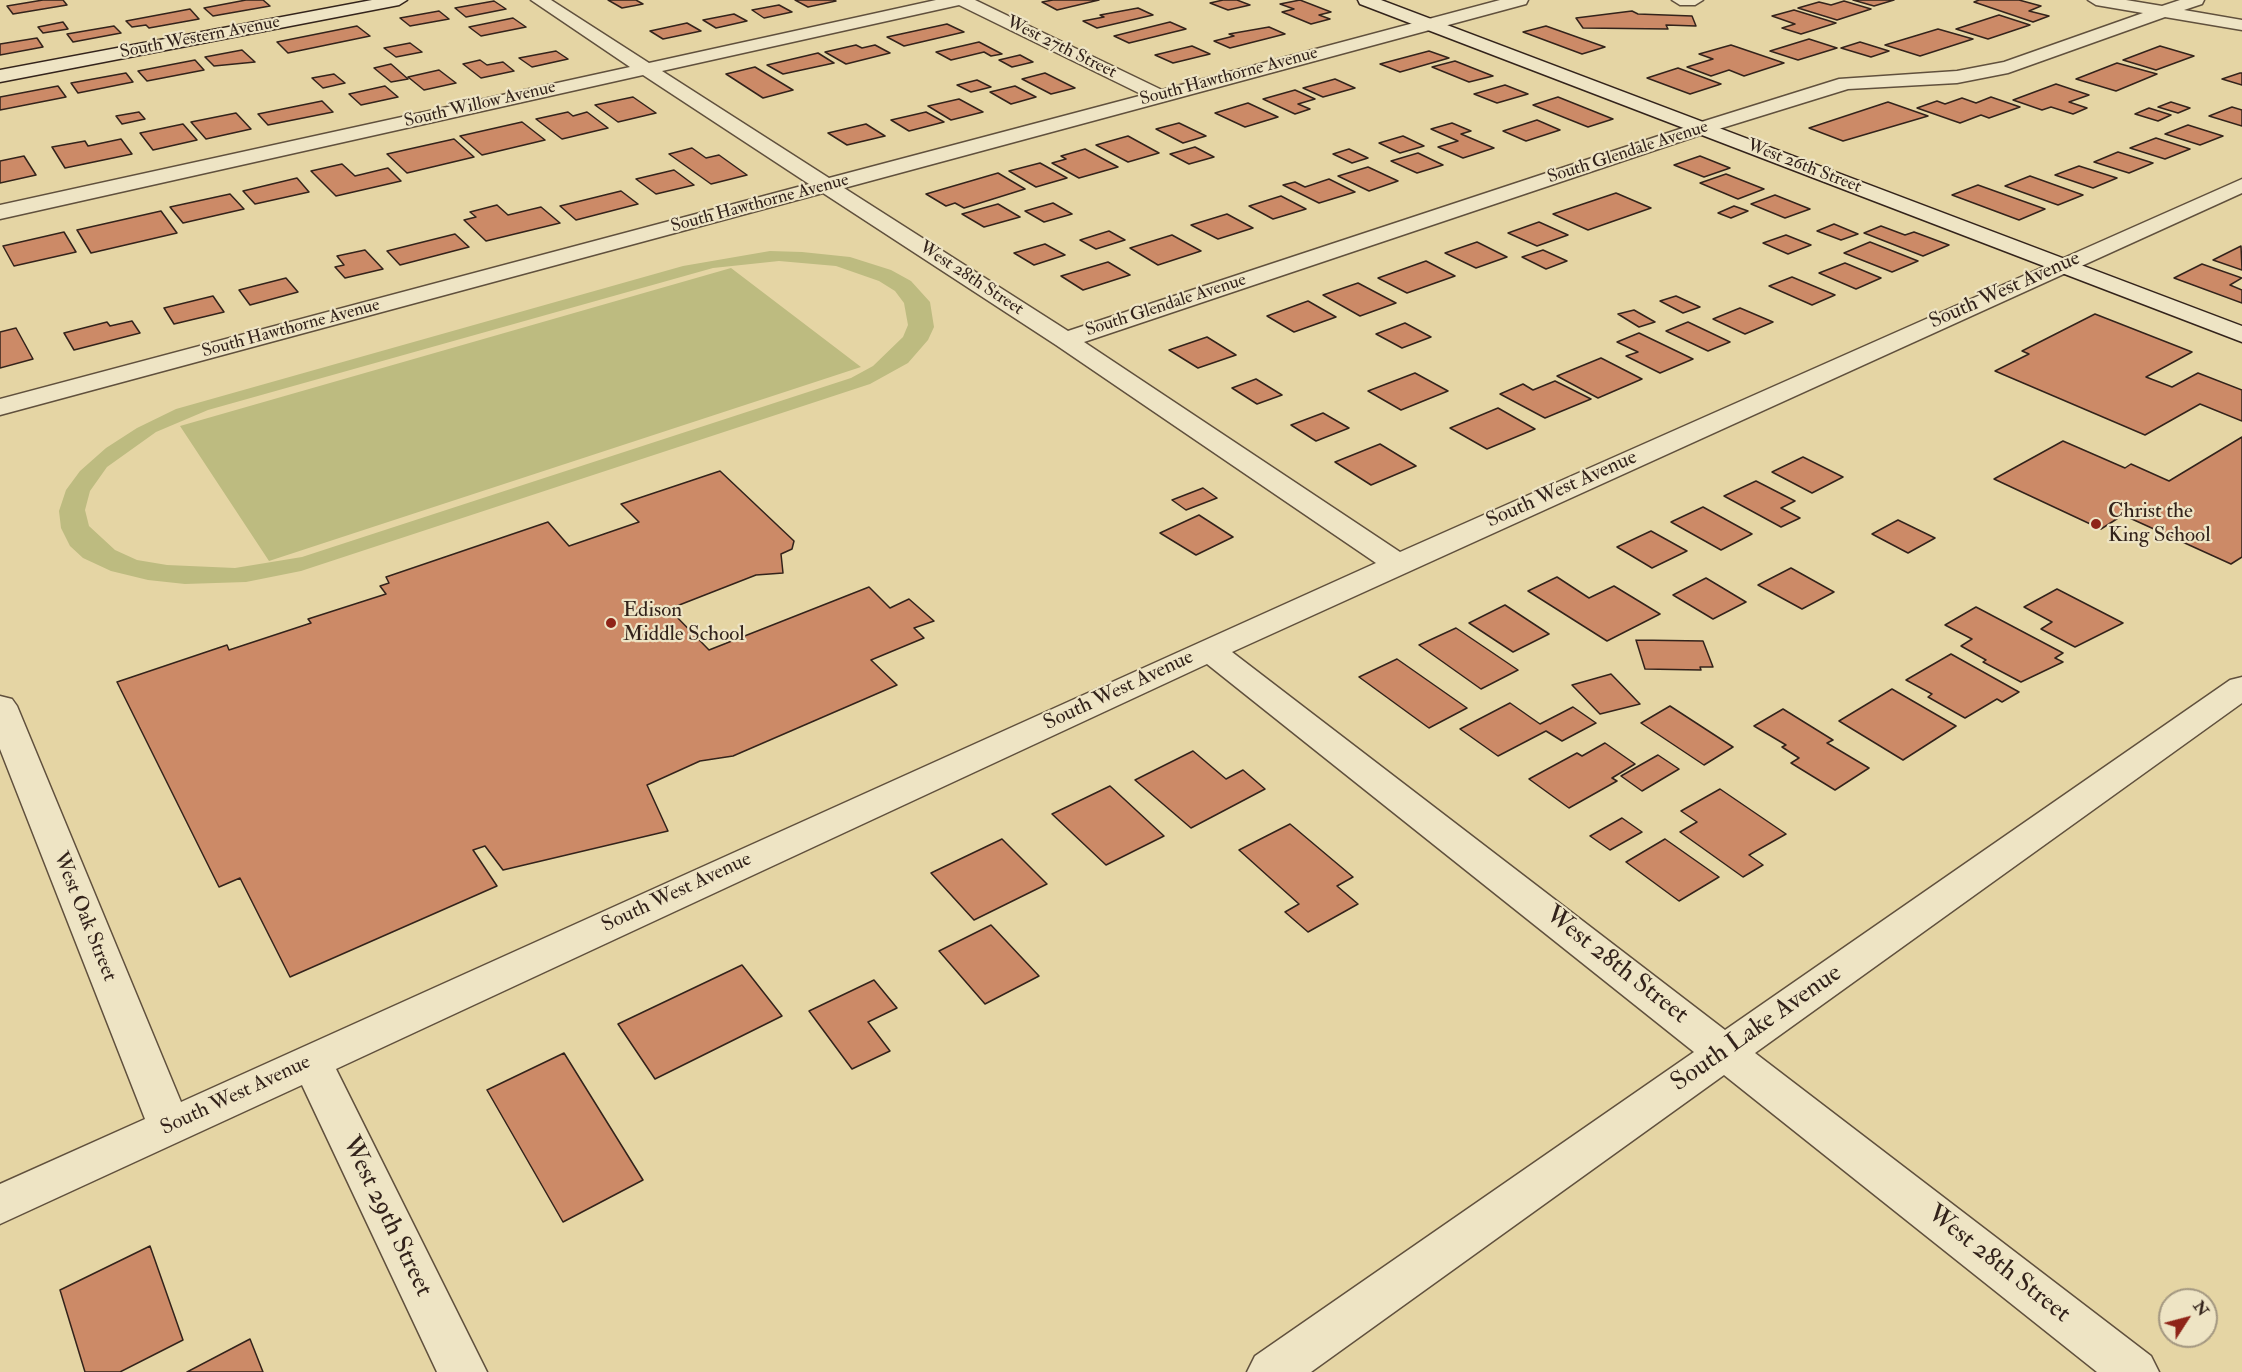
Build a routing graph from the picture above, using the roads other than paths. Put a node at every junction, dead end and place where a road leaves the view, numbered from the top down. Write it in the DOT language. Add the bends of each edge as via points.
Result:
graph roads {
  1 [pos="399,0"];
  2 [pos="539,0"];
  3 [pos="961,0"];
  4 [pos="1366,0"];
  5 [pos="1520,0"];
  6 [pos="1680,0"];
  7 [pos="1695,0"];
  8 [pos="2096,0"];
  9 [pos="2196,0"];
  10 [pos="2163,12"];
  11 [pos="1427,23"];
  12 [pos="2242,25"];
  13 [pos="646,68"];
  14 [pos="0,76"];
  15 [pos="1160,96"];
  16 [pos="1702,128"];
  17 [pos="2242,185"];
  18 [pos="828,186"];
  19 [pos="0,212"];
  20 [pos="2062,266"];
  21 [pos="2242,334"];
  22 [pos="1065,340"];
  23 [pos="0,407"];
  24 [pos="1398,564"];
  25 [pos="1209,650"];
  26 [pos="2242,687"];
  27 [pos="0,706"];
  28 [pos="1726,1051"];
  29 [pos="310,1061"];
  30 [pos="170,1127"];
  31 [pos="0,1205"];
  32 [pos="462,1372"];
  33 [pos="1272,1372"];
  34 [pos="2134,1372"];
  1 -- 14 [label="street, South Western Avenue"];
  2 -- 13 [label="street, West 28th Street"];
  3 -- 13 [label="street, South Willow Avenue"];
  3 -- 15 [label="street, West 27th Street"];
  4 -- 11 [label="street, West 26th Street"];
  5 -- 11 [label="street, South Hawthorne Avenue"];
  6 -- 7 [label="street"];
  8 -- 10 [label="street"];
  9 -- 10 [label="street, South Glendale Avenue"];
  10 -- 12 [label="street"];
  10 -- 16 [label="street, South Glendale Avenue" via="2008,67 1957,77 1846,83"];
  11 -- 15 [label="street, South Hawthorne Avenue"];
  11 -- 16 [label="street, West 26th Street"];
  13 -- 18 [label="street, West 28th Street"];
  13 -- 19 [label="street, South Willow Avenue"];
  15 -- 18 [label="street, South Hawthorne Avenue"];
  16 -- 20 [label="street, West 26th Street"];
  16 -- 22 [label="street, South Glendale Avenue"];
  17 -- 20 [label="street, South West Avenue"];
  18 -- 22 [label="street, West 28th Street"];
  18 -- 23 [label="street, South Hawthorne Avenue"];
  20 -- 21 [label="street, West 26th Street"];
  20 -- 24 [label="street, South West Avenue"];
  22 -- 24 [label="street, West 28th Street"];
  24 -- 25 [label="street, South West Avenue"];
  25 -- 28 [label="street, West 28th Street"];
  25 -- 29 [label="street, South West Avenue"];
  26 -- 28 [label="street, South Lake Avenue"];
  27 -- 30 [label="street, West Oak Street"];
  28 -- 33 [label="street, South Lake Avenue"];
  28 -- 34 [label="street, West 28th Street"];
  29 -- 30 [label="street, South West Avenue"];
  29 -- 32 [label="street, West 29th Street"];
  30 -- 31 [label="street, South West Avenue"];
}
